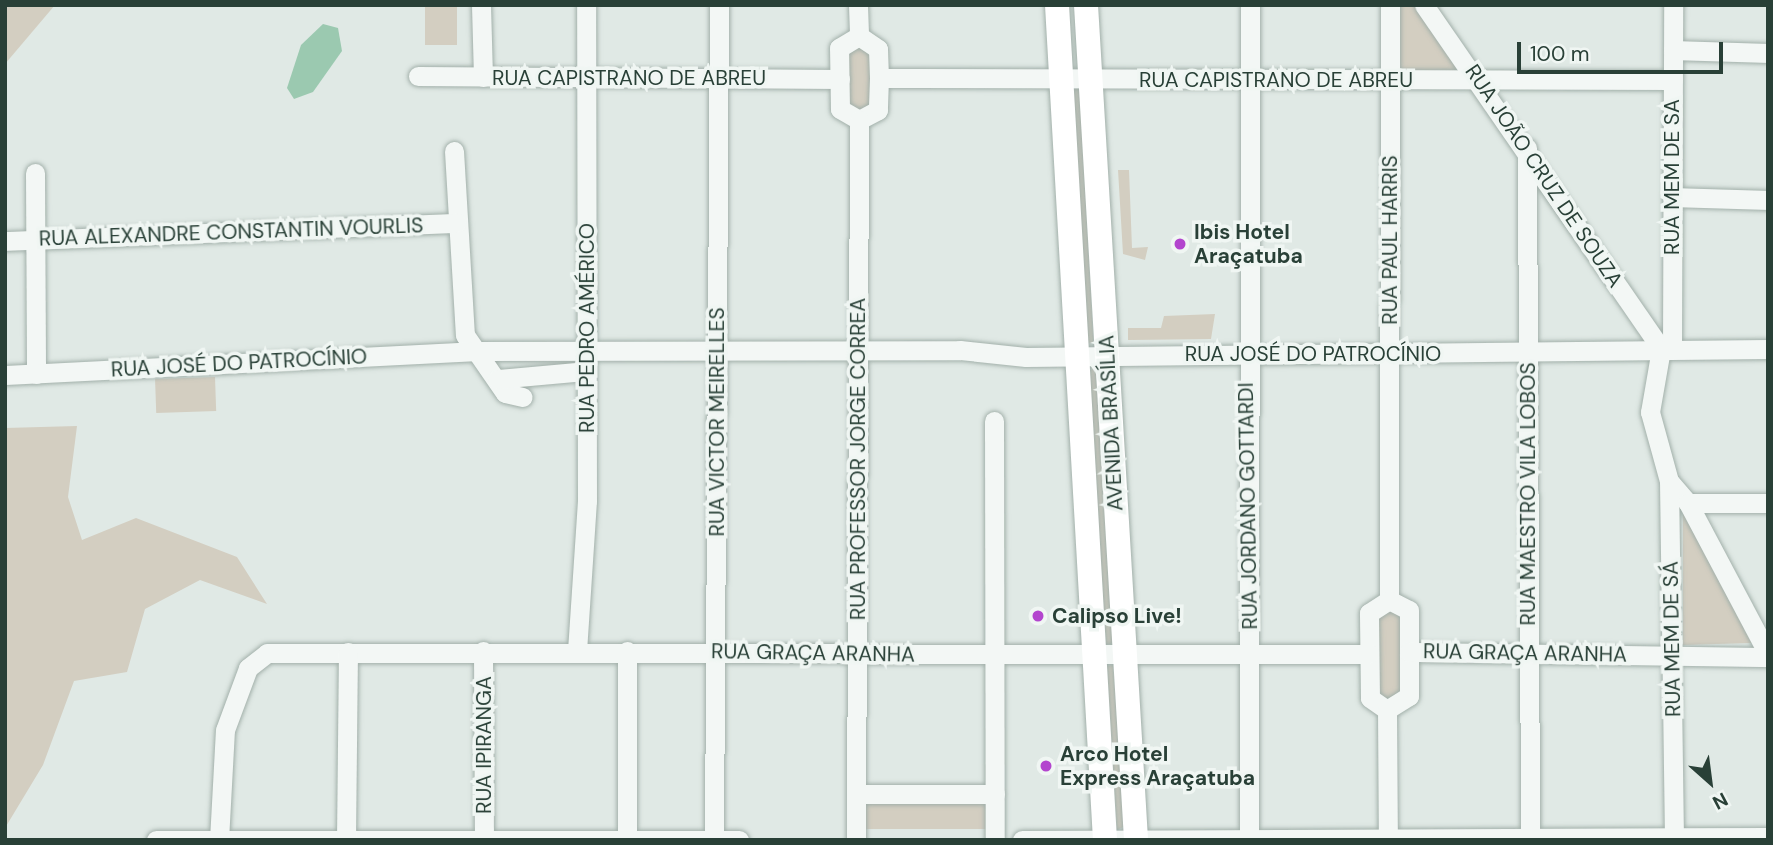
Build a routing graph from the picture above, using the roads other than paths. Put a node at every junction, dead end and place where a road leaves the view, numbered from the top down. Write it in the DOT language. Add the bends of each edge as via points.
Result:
graph roads {
  1 [pos="481,5"];
  2 [pos="586,5"];
  3 [pos="719,5"];
  4 [pos="858,5"];
  5 [pos="1057,5"];
  6 [pos="1086,5"];
  7 [pos="1250,5"];
  8 [pos="1390,5"];
  9 [pos="1424,5"];
  10 [pos="1673,5"];
  11 [pos="859,36"];
  12 [pos="1673,50"];
  13 [pos="1768,53"];
  14 [pos="418,76"];
  15 [pos="482,77"];
  16 [pos="586,77"];
  17 [pos="719,78"];
  18 [pos="878,78"];
  19 [pos="839,79"];
  20 [pos="1061,79"];
  21 [pos="1090,79"];
  22 [pos="1478,80"];
  23 [pos="1673,80"];
  24 [pos="1248,81"];
  25 [pos="1391,81"];
  26 [pos="859,120"];
  27 [pos="1527,148"];
  28 [pos="454,151"];
  29 [pos="35,173"];
  30 [pos="1672,197"];
  31 [pos="1768,200"];
  32 [pos="457,223"];
  33 [pos="37,240"];
  34 [pos="5,241"];
  35 [pos="1667,349"];
  36 [pos="1768,349"];
  37 [pos="858,350"];
  38 [pos="473,351"];
  39 [pos="536,351"];
  40 [pos="587,351"];
  41 [pos="717,351"];
  42 [pos="1076,353"];
  43 [pos="1107,353"];
  44 [pos="1246,354"];
  45 [pos="1389,355"];
  46 [pos="1527,355"];
  47 [pos="587,371"];
  48 [pos="36,374"];
  49 [pos="5,375"];
  50 [pos="537,376"];
  51 [pos="497,379"];
  52 [pos="523,397"];
  53 [pos="994,421"];
  54 [pos="1669,481"];
  55 [pos="1688,503"];
  56 [pos="1768,503"];
  57 [pos="1389,600"];
  58 [pos="483,651"];
  59 [pos="577,651"];
  60 [pos="627,651"];
  61 [pos="348,652"];
  62 [pos="715,652"];
  63 [pos="1250,652"];
  64 [pos="1409,652"];
  65 [pos="857,654"];
  66 [pos="1369,654"];
  67 [pos="1529,654"];
  68 [pos="995,655"];
  69 [pos="1125,655"];
  70 [pos="1768,655"];
  71 [pos="1092,656"];
  72 [pos="1673,656"];
  73 [pos="1387,710"];
  74 [pos="856,794"];
  75 [pos="995,794"];
  76 [pos="1768,837"];
  77 [pos="1105,839"];
  78 [pos="1136,839"];
  79 [pos="1249,839"];
  80 [pos="1388,839"];
  81 [pos="1530,839"];
  82 [pos="1674,839"];
  83 [pos="156,840"];
  84 [pos="206,840"];
  85 [pos="219,840"];
  86 [pos="346,840"];
  87 [pos="484,840"];
  88 [pos="627,840"];
  89 [pos="714,840"];
  90 [pos="738,840"];
  91 [pos="856,840"];
  92 [pos="995,840"];
  93 [pos="1022,840"];
  1 -- 15 [label="street"];
  2 -- 16 [label="street, RUA PEDRO AMÉRICO"];
  3 -- 17 [label="street, RUA VICTOR MEIRELLES"];
  4 -- 11 [label="street"];
  5 -- 20 [label="main road, AVENIDA BRASÍLIA"];
  6 -- 21 [label="main road, AVENIDA BRASÍLIA"];
  7 -- 24 [label="street, RUA JORDANO GOTTARDI"];
  8 -- 25 [label="street, RUA PAUL HARRIS"];
  9 -- 22 [label="street, RUA JOÃO CRUZ DE SOUZA"];
  10 -- 12 [label="street, RUA MEM DE SA"];
  11 -- 18 [label="street" via="878,49"];
  11 -- 19 [label="street" via="839,48"];
  12 -- 13 [label="street"];
  12 -- 23 [label="street, RUA MEM DE SA"];
  14 -- 15 [label="street, RUA CAPISTRANO DE ABREU"];
  15 -- 16 [label="street, RUA CAPISTRANO DE ABREU"];
  16 -- 17 [label="street, RUA CAPISTRANO DE ABREU"];
  16 -- 40 [label="street, RUA PEDRO AMÉRICO"];
  17 -- 19 [label="street, RUA CAPISTRANO DE ABREU"];
  17 -- 41 [label="street, RUA VICTOR MEIRELLES"];
  18 -- 20 [label="street, RUA CAPISTRANO DE ABREU"];
  18 -- 26 [label="street" via="878,110"];
  19 -- 26 [label="street" via="840,109"];
  20 -- 21 [label="street, RUA CAPISTRANO DE ABREU"];
  20 -- 42 [label="main road, AVENIDA BRASÍLIA"];
  21 -- 24 [label="street, RUA CAPISTRANO DE ABREU"];
  21 -- 43 [label="main road, AVENIDA BRASÍLIA"];
  22 -- 23 [label="street, RUA CAPISTRANO DE ABREU"];
  22 -- 25 [label="street, RUA CAPISTRANO DE ABREU"];
  22 -- 27 [label="street, RUA JOÃO CRUZ DE SOUZA"];
  23 -- 30 [label="street, RUA MEM DE SA"];
  24 -- 25 [label="street, RUA CAPISTRANO DE ABREU"];
  24 -- 44 [label="street, RUA JORDANO GOTTARDI"];
  25 -- 45 [label="street, RUA PAUL HARRIS"];
  26 -- 37 [label="street, RUA PROFESSOR JORGE CORREA"];
  27 -- 35 [label="street, RUA JOÃO CRUZ DE SOUZA"];
  27 -- 46 [label="street, RUA MAESTRO VILA LOBOS"];
  28 -- 32 [label="street"];
  29 -- 33 [label="street"];
  30 -- 31 [label="street"];
  30 -- 35 [label="street, RUA MEM DE SA"];
  32 -- 33 [label="street, RUA ALEXANDRE CONSTANTIN VOURLIS"];
  32 -- 38 [label="street" via="463,328"];
  33 -- 34 [label="street, RUA ALEXANDRE CONSTANTIN VOURLIS"];
  33 -- 48 [label="street"];
  35 -- 36 [label="street, RUA JOSÉ DO PATROCÍNIO"];
  35 -- 46 [label="street, RUA JOSÉ DO PATROCÍNIO"];
  35 -- 54 [label="street, RUA MEM DE SA" via="1650,412"];
  37 -- 41 [label="street, RUA JOSÉ DO PATROCÍNIO"];
  37 -- 42 [label="street, RUA JOSÉ DO PATROCÍNIO" via="1026,357"];
  37 -- 65 [label="street, RUA PROFESSOR JORGE CORREA"];
  38 -- 39 [label="street, RUA JOSÉ DO PATROCÍNIO"];
  38 -- 48 [label="street, RUA JOSÉ DO PATROCÍNIO"];
  38 -- 51 [label="street"];
  39 -- 40 [label="street, RUA JOSÉ DO PATROCÍNIO"];
  39 -- 50 [label="street"];
  40 -- 41 [label="street"];
  40 -- 47 [label="street, RUA PEDRO AMÉRICO"];
  41 -- 62 [label="street, RUA VICTOR MEIRELLES"];
  42 -- 43 [label="street, RUA JOSÉ DO PATROCÍNIO"];
  42 -- 71 [label="main road, AVENIDA BRASÍLIA"];
  43 -- 44 [label="street, RUA JOSÉ DO PATROCÍNIO"];
  43 -- 69 [label="main road, AVENIDA BRASÍLIA"];
  44 -- 45 [label="street, RUA JOSÉ DO PATROCÍNIO"];
  44 -- 63 [label="street, RUA JORDANO GOTTARDI"];
  45 -- 46 [label="street, RUA JOSÉ DO PATROCÍNIO"];
  45 -- 57 [label="street, RUA PAUL HARRIS"];
  46 -- 67 [label="street, RUA MAESTRO VILA LOBOS"];
  47 -- 50 [label="street"];
  47 -- 59 [label="street, RUA PEDRO AMÉRICO"];
  48 -- 49 [label="street, RUA JOSÉ DO PATROCÍNIO"];
  50 -- 51 [label="street"];
  51 -- 52 [label="street" via="505,393"];
  53 -- 68 [label="street"];
  54 -- 55 [label="street"];
  54 -- 72 [label="street, RUA MEM DE SÁ"];
  55 -- 56 [label="street"];
  55 -- 70 [label="street"];
  57 -- 64 [label="street" via="1409,610"];
  57 -- 66 [label="street" via="1369,613"];
  58 -- 59 [label="street, RUA GRAÇA ARANHA"];
  58 -- 61 [label="street, RUA GRAÇA ARANHA"];
  58 -- 87 [label="street, RUA IPIRANGA"];
  59 -- 60 [label="street, RUA GRAÇA ARANHA"];
  60 -- 62 [label="street, RUA GRAÇA ARANHA"];
  60 -- 88 [label="street"];
  61 -- 85 [label="street, RUA GRAÇA ARANHA" via="258,657 225,730"];
  61 -- 86 [label="street"];
  62 -- 65 [label="street, RUA GRAÇA ARANHA"];
  62 -- 89 [label="street, RUA VICTOR MEIRELLES"];
  63 -- 66 [label="street, RUA GRAÇA ARANHA"];
  63 -- 69 [label="street, RUA GRAÇA ARANHA"];
  63 -- 79 [label="street, RUA JORDANO GOTTARDI"];
  64 -- 67 [label="street, RUA GRAÇA ARANHA"];
  64 -- 73 [label="street" via="1409,696"];
  65 -- 68 [label="street, RUA GRAÇA ARANHA"];
  65 -- 74 [label="street, RUA PROFESSOR JORGE CORREA"];
  66 -- 73 [label="street" via="1370,698"];
  67 -- 72 [label="street, RUA GRAÇA ARANHA"];
  67 -- 81 [label="street, RUA MAESTRO VILA LOBOS"];
  68 -- 71 [label="street, RUA GRAÇA ARANHA"];
  68 -- 75 [label="street"];
  69 -- 71 [label="street, RUA GRAÇA ARANHA"];
  69 -- 78 [label="main road, AVENIDA BRASÍLIA"];
  70 -- 72 [label="street, RUA GRAÇA ARANHA"];
  71 -- 77 [label="main road, AVENIDA BRASÍLIA"];
  72 -- 82 [label="street, RUA MEM DE SÁ"];
  73 -- 80 [label="street"];
  74 -- 75 [label="street"];
  74 -- 91 [label="street, RUA PROFESSOR JORGE CORREA"];
  75 -- 92 [label="street"];
  76 -- 82 [label="street"];
  77 -- 78 [label="street"];
  77 -- 93 [label="street"];
  78 -- 79 [label="street"];
  79 -- 80 [label="street"];
  80 -- 81 [label="street"];
  81 -- 82 [label="street"];
  83 -- 84 [label="street"];
  84 -- 85 [label="street"];
  85 -- 86 [label="street"];
  86 -- 87 [label="street"];
  87 -- 88 [label="street"];
  88 -- 89 [label="street"];
  89 -- 90 [label="street"];
}
